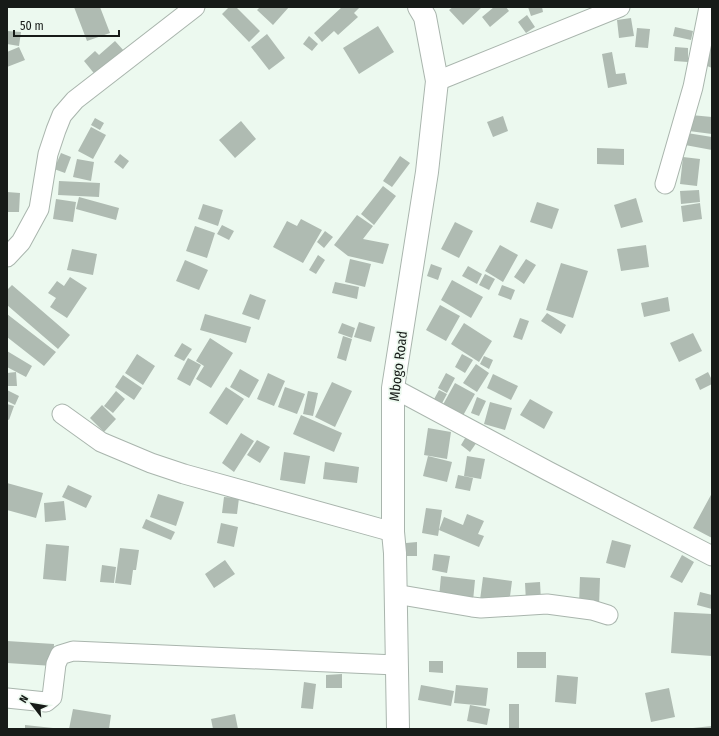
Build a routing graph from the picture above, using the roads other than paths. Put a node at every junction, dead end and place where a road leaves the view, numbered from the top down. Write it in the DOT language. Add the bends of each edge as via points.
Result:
graph roads {
  1 [pos="195,7"];
  2 [pos="419,7"];
  3 [pos="620,7"];
  4 [pos="709,7"];
  5 [pos="437,81"];
  6 [pos="665,184"];
  7 [pos="14,242"];
  8 [pos="7,257"];
  9 [pos="393,388"];
  10 [pos="62,414"];
  11 [pos="393,532"];
  12 [pos="712,556"];
  13 [pos="395,594"];
  14 [pos="608,615"];
  15 [pos="396,665"];
  16 [pos="7,698"];
  17 [pos="398,729"];
  1 -- 7 [label="street" via="75,100 62,115 48,154 39,209"];
  2 -- 5 [label="main road, Mbogo Road" via="425,17"];
  3 -- 5 [label="street"];
  4 -- 6 [label="street" via="693,87"];
  5 -- 9 [label="main road, Mbogo Road" via="427,172"];
  7 -- 8 [label="street"];
  9 -- 11 [label="main road, Mbogo Road"];
  9 -- 12 [label="street"];
  10 -- 11 [label="street" via="101,442 152,463"];
  11 -- 13 [label="main road, Mbogo Road"];
  13 -- 14 [label="street" via="472,608 548,604 592,610"];
  13 -- 15 [label="main road, Mbogo Road"];
  15 -- 16 [label="street" via="73,651 60,655 56,664 52,697 46,702"];
  15 -- 17 [label="main road, Mbogo Road"];
}
